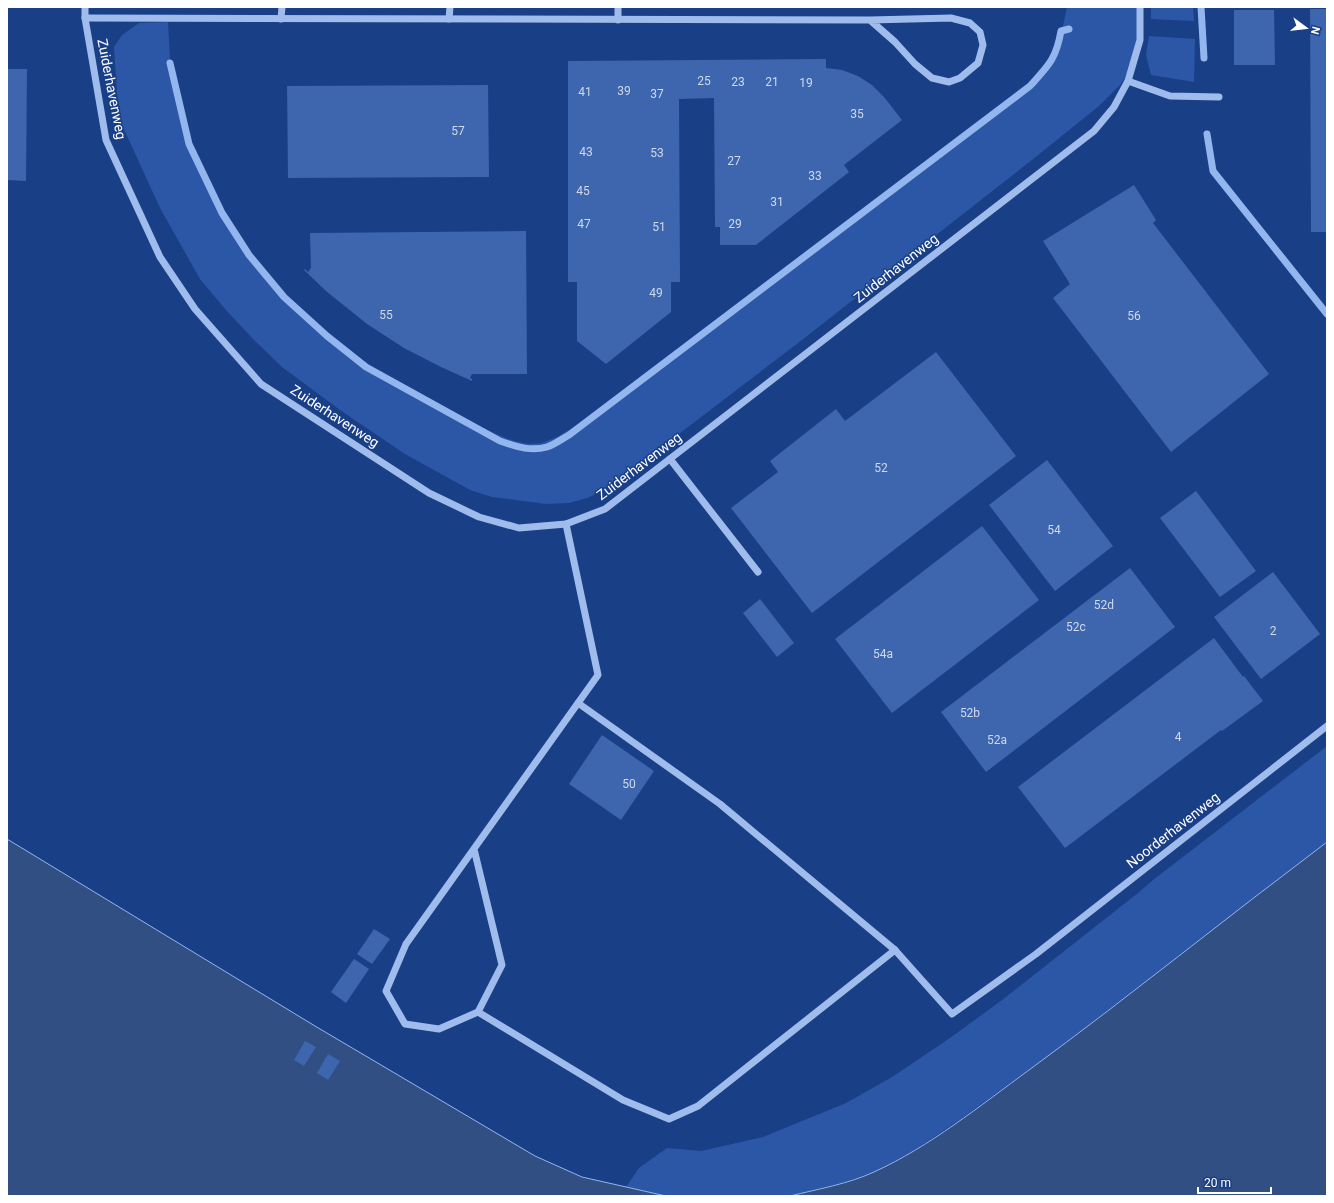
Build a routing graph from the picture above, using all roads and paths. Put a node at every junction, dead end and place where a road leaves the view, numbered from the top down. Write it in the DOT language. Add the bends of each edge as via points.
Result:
graph roads {
  1 [pos="85,7"];
  2 [pos="282,7"];
  3 [pos="450,7"];
  4 [pos="618,7"];
  5 [pos="1140,7"];
  6 [pos="85,18"];
  7 [pos="282,19"];
  8 [pos="449,20"];
  9 [pos="618,20"];
  10 [pos="870,20"];
  11 [pos="1128,81"];
  12 [pos="1219,97"];
  13 [pos="670,459"];
  14 [pos="566,524"];
  15 [pos="758,572"];
  16 [pos="578,703"];
  17 [pos="1327,726"];
  18 [pos="474,849"];
  19 [pos="895,950"];
  20 [pos="478,1012"];
  1 -- 6 [label="street, Zuiderhavenweg"];
  2 -- 7 [label="street"];
  3 -- 8 [label="street"];
  4 -- 9 [label="street"];
  5 -- 11 [label="street, Zuiderhavenweg" via="1140,40"];
  6 -- 7 [label="street"];
  6 -- 14 [label="street, Zuiderhavenweg" via="106,140 160,257 195,309 261,384 429,493 479,517 519,528"];
  7 -- 8 [label="street"];
  8 -- 9 [label="street"];
  9 -- 10 [label="street"];
  10 -- 10 [label="street" via="932,78 949,82 960,78 978,63 983,45 980,32 970,23 951,18"];
  11 -- 12 [label="street" via="1170,96"];
  11 -- 13 [label="street, Zuiderhavenweg" via="1114,107 1094,131"];
  13 -- 14 [label="street, Zuiderhavenweg" via="605,510"];
  13 -- 15 [label="street"];
  14 -- 16 [label="street" via="598,676"];
  16 -- 18 [label="street"];
  16 -- 19 [label="street" via="720,804"];
  17 -- 19 [label="street, Noorderhavenweg" via="1036,954 952,1014"];
  18 -- 20 [label="street" via="502,965"];
  18 -- 20 [label="street" via="406,944 386,991 405,1024 439,1029"];
  19 -- 20 [label="street" via="698,1106 670,1119 623,1100"];
}
